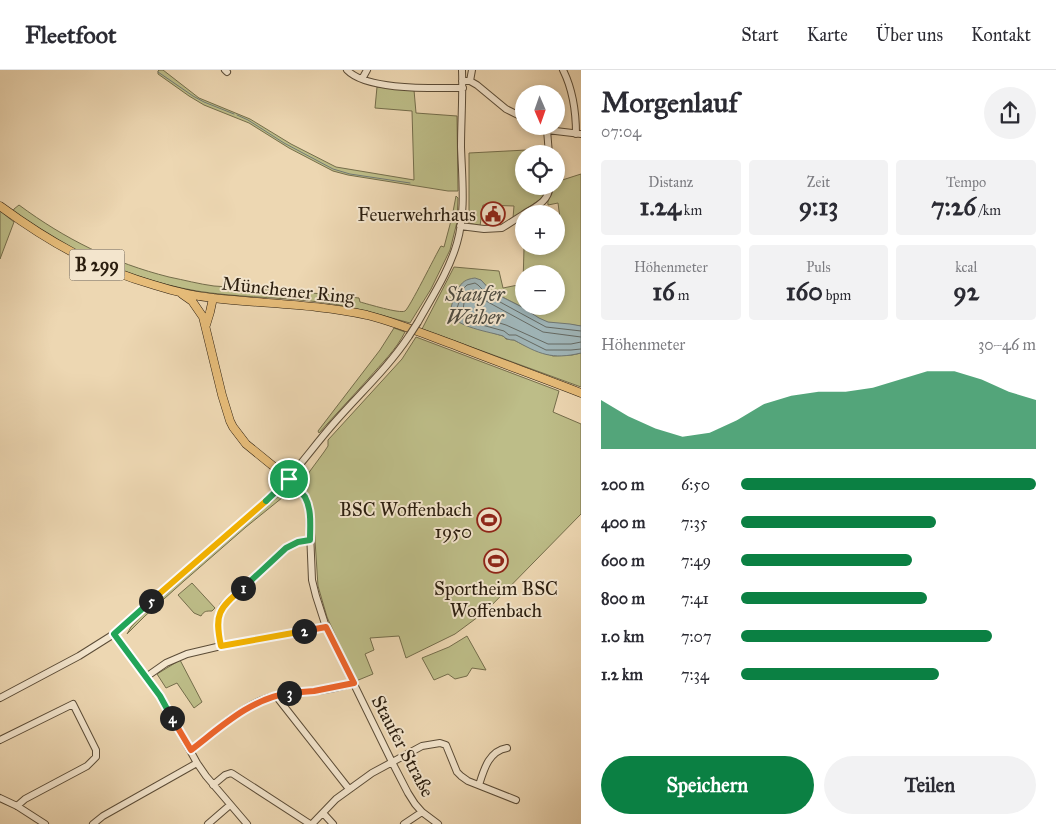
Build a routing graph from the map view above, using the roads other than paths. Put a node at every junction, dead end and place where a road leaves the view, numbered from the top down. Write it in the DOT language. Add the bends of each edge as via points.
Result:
graph roads {
  1 [pos="347,70"];
  2 [pos="367,70"];
  3 [pos="462,70"];
  4 [pos="472,70"];
  5 [pos="562,70"];
  6 [pos="362,79"];
  7 [pos="470,81"];
  8 [pos="462,84"];
  9 [pos="515,114"];
  10 [pos="565,132"];
  11 [pos="579,134"];
  12 [pos="547,195"];
  13 [pos="538,205"];
  14 [pos="0,206"];
  15 [pos="515,220"];
  16 [pos="460,226"];
  17 [pos="174,290"];
  18 [pos="209,298"];
  19 [pos="203,317"];
  20 [pos="206,325"];
  21 [pos="581,393"];
  22 [pos="289,479"];
  23 [pos="310,540"];
  24 [pos="326,627"];
  25 [pos="114,634"];
  26 [pos="221,646"];
  27 [pos="146,677"];
  28 [pos="354,683"];
  29 [pos="276,696"];
  30 [pos="0,698"];
  31 [pos="0,740"];
  32 [pos="507,748"];
  33 [pos="191,750"];
  34 [pos="392,762"];
  35 [pos="197,763"];
  36 [pos="213,785"];
  37 [pos="479,785"];
  38 [pos="349,790"];
  39 [pos="0,798"];
  40 [pos="516,800"];
  41 [pos="230,805"];
  42 [pos="17,806"];
  43 [pos="422,812"];
  44 [pos="324,813"];
  45 [pos="45,824"];
  46 [pos="93,824"];
  47 [pos="208,824"];
  48 [pos="247,824"];
  49 [pos="311,824"];
  50 [pos="333,824"];
  51 [pos="404,824"];
  52 [pos="438,824"];
  1 -- 6 [label="street"];
  2 -- 6 [label="street"];
  3 -- 8 [label="street"];
  4 -- 7 [label="street"];
  5 -- 11 [label="street" via="573,95"];
  6 -- 8 [label="street" via="413,88"];
  7 -- 8 [label="street"];
  7 -- 9 [label="street"];
  8 -- 16 [label="street"];
  10 -- 11 [label="street"];
  12 -- 13 [label="street"];
  14 -- 17 [label="main road, Münchener Ring / B 299" via="85,260"];
  15 -- 16 [label="street" via="502,228"];
  16 -- 22 [label="street, bridge" via="457,242 439,285 409,336 386,368 328,429"];
  17 -- 18 [label="main road, Münchener Ring / B 299"];
  17 -- 19 [label="main road" via="192,301"];
  18 -- 19 [label="main road"];
  18 -- 20 [label="main road" via="210,312"];
  18 -- 21 [label="main road, Münchener Ring / B 299" via="311,306 367,315 406,326"];
  19 -- 20 [label="main road"];
  20 -- 22 [label="main road" via="233,427 246,444"];
  22 -- 23 [label="street, Staufer Straße" via="308,504"];
  22 -- 25 [label="street"];
  23 -- 24 [label="street, Staufer Straße" via="313,585"];
  23 -- 26 [label="street" via="286,548 223,606 218,620"];
  24 -- 26 [label="street"];
  24 -- 28 [label="street, Staufer Straße"];
  25 -- 27 [label="street"];
  25 -- 30 [label="street" via="80,656"];
  26 -- 27 [label="street" via="178,657"];
  27 -- 33 [label="street"];
  28 -- 29 [label="street"];
  28 -- 34 [label="street, Staufer Straße"];
  29 -- 33 [label="street" via="248,708"];
  29 -- 38 [label="street"];
  31 -- 42 [label="street" via="74,704 96,750 96,758 87,766"];
  32 -- 37 [label="street" via="492,755"];
  33 -- 35 [label="street"];
  34 -- 37 [label="street" via="422,746 443,743 461,776"];
  34 -- 38 [label="street"];
  34 -- 43 [label="street, Staufer Straße"];
  35 -- 36 [label="street"];
  35 -- 46 [label="street"];
  36 -- 41 [label="street"];
  36 -- 49 [label="street" via="231,773"];
  37 -- 40 [label="street"];
  38 -- 44 [label="street"];
  39 -- 42 [label="street"];
  41 -- 47 [label="street"];
  41 -- 48 [label="street"];
  42 -- 45 [label="street"];
  43 -- 51 [label="street"];
  43 -- 52 [label="street, Staufer Straße"];
  44 -- 49 [label="street"];
  44 -- 50 [label="street"];
}
